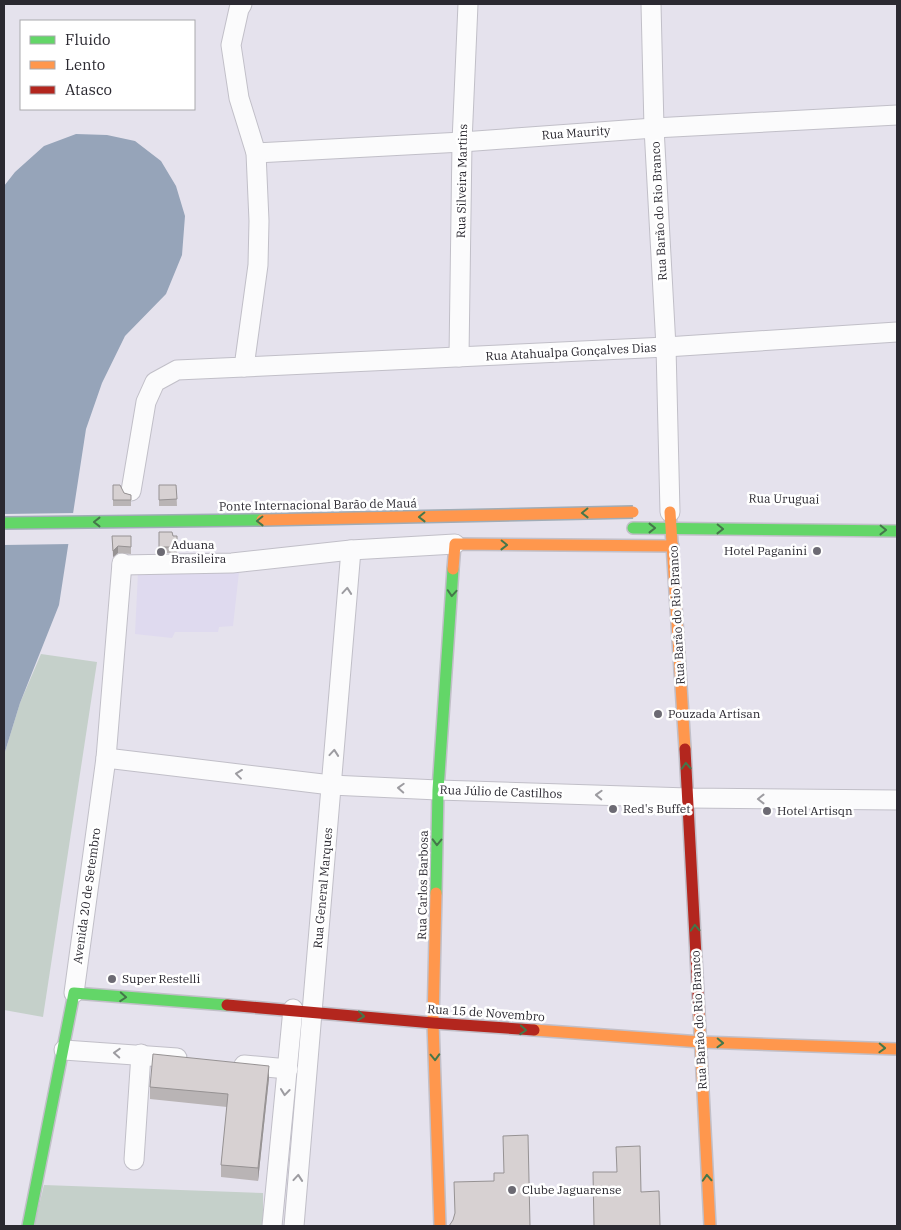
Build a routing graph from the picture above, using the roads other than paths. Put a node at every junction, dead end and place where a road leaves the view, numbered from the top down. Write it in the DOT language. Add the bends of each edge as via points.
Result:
graph roads {
  1 [pos="242,4"];
  2 [pos="468,4"];
  3 [pos="651,4"];
  4 [pos="897,115"];
  5 [pos="654,128"];
  6 [pos="462,142"];
  7 [pos="256,153"];
  8 [pos="897,332"];
  9 [pos="666,347"];
  10 [pos="459,358"];
  11 [pos="244,367"];
  12 [pos="131,492"];
  13 [pos="638,512"];
  14 [pos="671,516"];
  15 [pos="4,523"];
  16 [pos="628,528"];
  17 [pos="276,531"];
  18 [pos="897,531"];
  19 [pos="80,534"];
  20 [pos="455,544"];
  21 [pos="673,546"];
  22 [pos="350,550"];
  23 [pos="106,758"];
  24 [pos="331,785"];
  25 [pos="438,790"];
  26 [pos="688,798"];
  27 [pos="897,800"];
  28 [pos="74,993"];
  29 [pos="293,1009"];
  30 [pos="312,1011"];
  31 [pos="434,1024"];
  32 [pos="701,1042"];
  33 [pos="897,1049"];
  34 [pos="64,1050"];
  35 [pos="141,1054"];
  36 [pos="190,1059"];
  37 [pos="229,1063"];
  38 [pos="288,1069"];
  39 [pos="134,1160"];
  40 [pos="28,1226"];
  41 [pos="272,1226"];
  42 [pos="294,1226"];
  43 [pos="440,1226"];
  44 [pos="710,1226"];
  1 -- 7 [label="street" via="231,45 239,98"];
  2 -- 6 [label="street, Rua Silveira Martins"];
  3 -- 5 [label="street, Rua Barão do Rio Branco"];
  4 -- 5 [label="street, Rua Maurity"];
  5 -- 6 [label="street, Rua Maurity"];
  5 -- 9 [label="street, Rua Barão do Rio Branco"];
  6 -- 7 [label="street, Rua Maurity"];
  6 -- 10 [label="street, Rua Silveira Martins"];
  7 -- 11 [label="street" via="258,265"];
  8 -- 9 [label="street, Rua Atahualpa Gonçalves Dias"];
  9 -- 10 [label="street, Rua Atahualpa Gonçalves Dias"];
  9 -- 14 [label="street, Rua Barão do Rio Branco"];
  10 -- 11 [label="street, Rua Atahualpa Gonçalves Dias"];
  11 -- 12 [label="street, Rua Atahualpa Gonçalves Dias" via="178,370 155,382 146,402"];
  13 -- 15 [label="main road, Ponte Internacional Barão de Mauá, one-way, bridge"];
  16 -- 14 [label="main road, one-way"];
  14 -- 18 [label="main road, one-way"];
  14 -- 21 [label="main road, Rua Barão do Rio Branco"];
  17 -- 19 [label="main road, Ponte Internacional Barão de Mauá"];
  20 -- 21 [label="main road, one-way"];
  20 -- 22 [label="street"];
  20 -- 25 [label="main road, Rua Carlos Barbosa, one-way"];
  26 -- 21 [label="main road, Rua Barão do Rio Branco, one-way"];
  22 -- 23 [label="street, Avenida 20 de Setembro" via="232,564 122,564"];
  24 -- 22 [label="street, Rua General Marques, one-way"];
  24 -- 23 [label="street, Rua Júlio de Castilhos, one-way"];
  23 -- 28 [label="street, Avenida 20 de Setembro"];
  25 -- 24 [label="street, Rua Júlio de Castilhos, one-way"];
  24 -- 30 [label="street, Rua General Marques"];
  26 -- 25 [label="street, Rua Júlio de Castilhos, one-way"];
  25 -- 31 [label="main road, Rua Carlos Barbosa, one-way"];
  27 -- 26 [label="street, Rua Júlio de Castilhos, one-way"];
  32 -- 26 [label="main road, Rua Barão do Rio Branco, one-way"];
  28 -- 29 [label="main road, Rua 15 de Novembro, one-way"];
  28 -- 34 [label="main road, Avenida 20 de Setembro"];
  29 -- 30 [label="main road, Rua 15 de Novembro"];
  29 -- 38 [label="street"];
  30 -- 31 [label="main road, Rua 15 de Novembro, one-way"];
  42 -- 30 [label="street, Rua General Marques, one-way"];
  31 -- 32 [label="main road, Rua 15 de Novembro, one-way"];
  31 -- 43 [label="main road, Rua Carlos Barbosa, one-way"];
  32 -- 33 [label="main road, Rua 15 de Novembro, one-way"];
  44 -- 32 [label="main road, Rua Barão do Rio Branco, one-way"];
  35 -- 34 [label="street, one-way"];
  34 -- 40 [label="main road, Avenida 20 de Setembro"];
  35 -- 36 [label="street"];
  35 -- 39 [label="street"];
  37 -- 38 [label="street"];
  38 -- 41 [label="street, one-way"];
}
